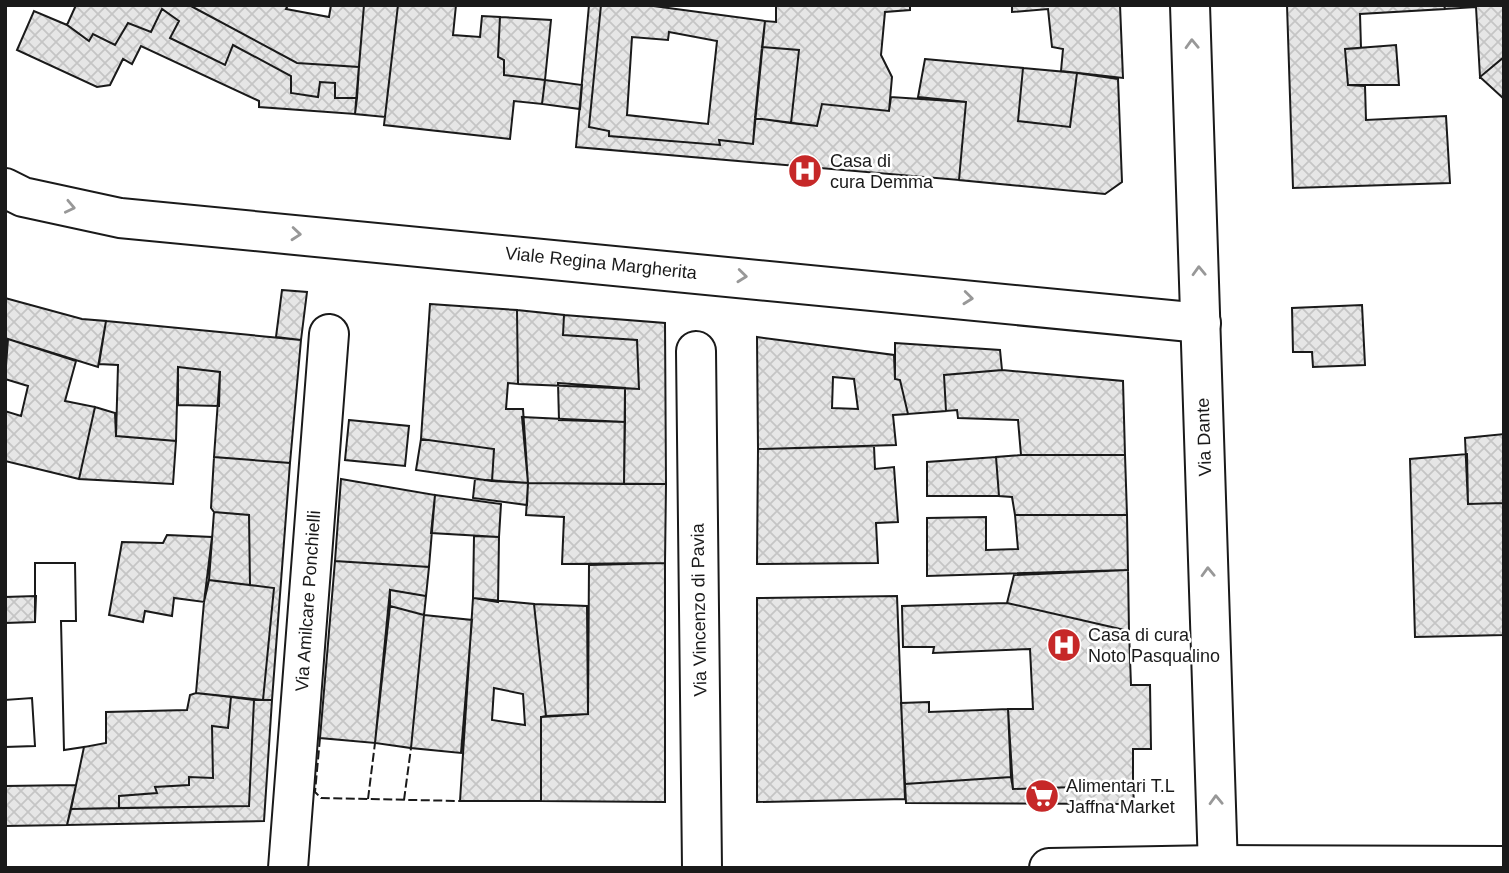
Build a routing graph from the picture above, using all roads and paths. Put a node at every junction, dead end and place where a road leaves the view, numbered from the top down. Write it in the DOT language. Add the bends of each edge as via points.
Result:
graph roads {
  1 [pos="1191,5"];
  2 [pos="5,188"];
  3 [pos="1201,323"];
  4 [pos="329,334"];
  5 [pos="696,351"];
  6 [pos="1218,866"];
  7 [pos="1504,866"];
  8 [pos="288,868"];
  9 [pos="702,868"];
  10 [pos="1049,868"];
  3 -- 1 [label="street, Via Dante, one-way"];
  2 -- 3 [label="street, Viale Regina Margherita, one-way" via="23,197 120,218"];
  6 -- 3 [label="street, Via Dante, one-way"];
  4 -- 8 [label="street, Via Amilcare Ponchielli"];
  5 -- 9 [label="street, Via Vincenzo di Pavia"];
  6 -- 7 [label="street"];
  6 -- 10 [label="street"];
}
